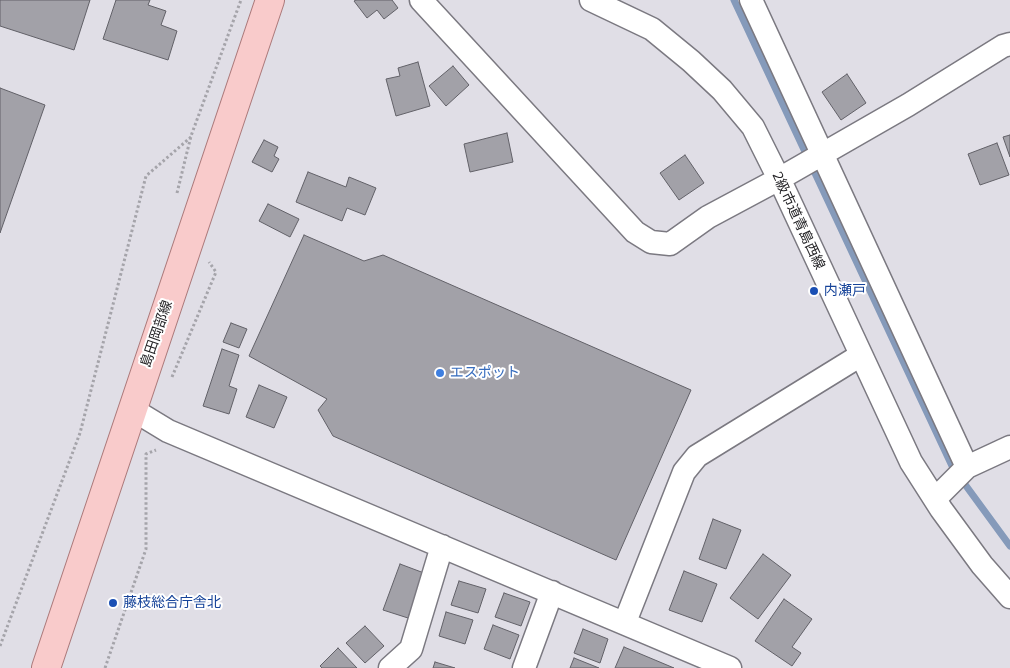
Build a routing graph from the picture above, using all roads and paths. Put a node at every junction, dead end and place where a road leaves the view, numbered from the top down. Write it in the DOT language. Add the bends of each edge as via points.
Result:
graph roads {
  1 [pos="241,0"];
  2 [pos="270,0"];
  3 [pos="421,0"];
  4 [pos="591,0"];
  5 [pos="751,0"];
  6 [pos="1010,44"];
  7 [pos="823,154"];
  8 [pos="779,179"];
  9 [pos="205,257"];
  10 [pos="861,355"];
  11 [pos="171,380"];
  12 [pos="131,412"];
  13 [pos="1010,447"];
  14 [pos="161,448"];
  15 [pos="967,467"];
  16 [pos="935,498"];
  17 [pos="442,546"];
  18 [pos="552,592"];
  19 [pos="1010,597"];
  20 [pos="625,622"];
  21 [pos="0,646"];
  22 [pos="726,667"];
  23 [pos="46,668"];
  24 [pos="105,668"];
  25 [pos="390,668"];
  26 [pos="524,668"];
  1 -- 21 [label="path" via="191,136 146,176 80,433"];
  2 -- 12 [label="main road, 島田岡部線"];
  3 -- 8 [label="street" via="635,232 651,242 670,244 708,217"];
  4 -- 8 [label="street, 2級市道青島西線" via="652,29 722,90 753,127"];
  5 -- 7 [label="street"];
  6 -- 7 [label="street"];
  7 -- 8 [label="street"];
  7 -- 15 [label="street"];
  8 -- 10 [label="street, 2級市道青島西線"];
  9 -- 11 [label="path" via="216,272"];
  10 -- 16 [label="street, 2級市道青島西線" via="911,462"];
  10 -- 20 [label="street" via="697,456 684,472"];
  12 -- 17 [label="street" via="168,431"];
  12 -- 23 [label="main road, 島田岡部線"];
  13 -- 15 [label="street"];
  14 -- 24 [label="path" via="146,454 146,550"];
  15 -- 16 [label="street"];
  16 -- 19 [label="street, 2級市道青島西線" via="982,565"];
  17 -- 18 [label="street"];
  17 -- 25 [label="street" via="411,649"];
  18 -- 20 [label="street"];
  18 -- 26 [label="street"];
  20 -- 22 [label="street"];
}
